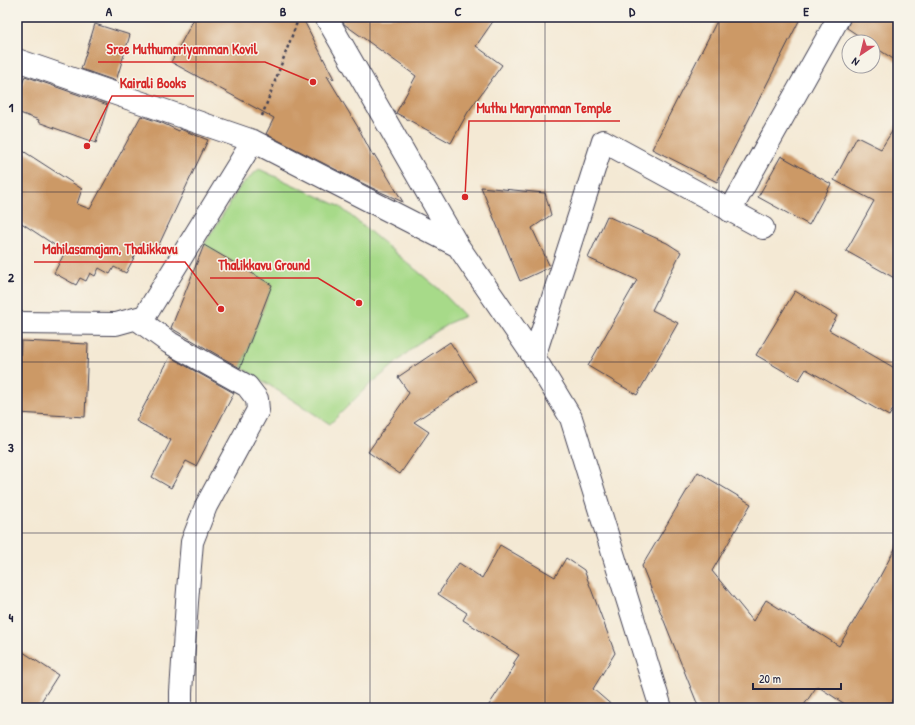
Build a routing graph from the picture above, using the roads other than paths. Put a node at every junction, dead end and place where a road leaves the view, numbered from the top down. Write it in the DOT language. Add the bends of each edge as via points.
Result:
graph roads {
  1 [pos="326,17"];
  2 [pos="839,17"];
  3 [pos="17,60"];
  4 [pos="253,141"];
  5 [pos="730,211"];
  6 [pos="763,228"];
  7 [pos="458,246"];
  8 [pos="137,319"];
  9 [pos="17,322"];
  10 [pos="534,357"];
  11 [pos="181,708"];
  12 [pos="661,708"];
  1 -- 7 [label="street"];
  2 -- 5 [label="street"];
  3 -- 4 [label="street"];
  4 -- 7 [label="street"];
  4 -- 8 [label="street" via="145,316"];
  5 -- 6 [label="street"];
  5 -- 10 [label="street" via="603,141"];
  7 -- 10 [label="street"];
  8 -- 9 [label="street" via="116,324"];
  8 -- 11 [label="street" via="170,342 246,386 257,399 258,410 206,506 192,542"];
  10 -- 12 [label="street" via="571,418"];
}
